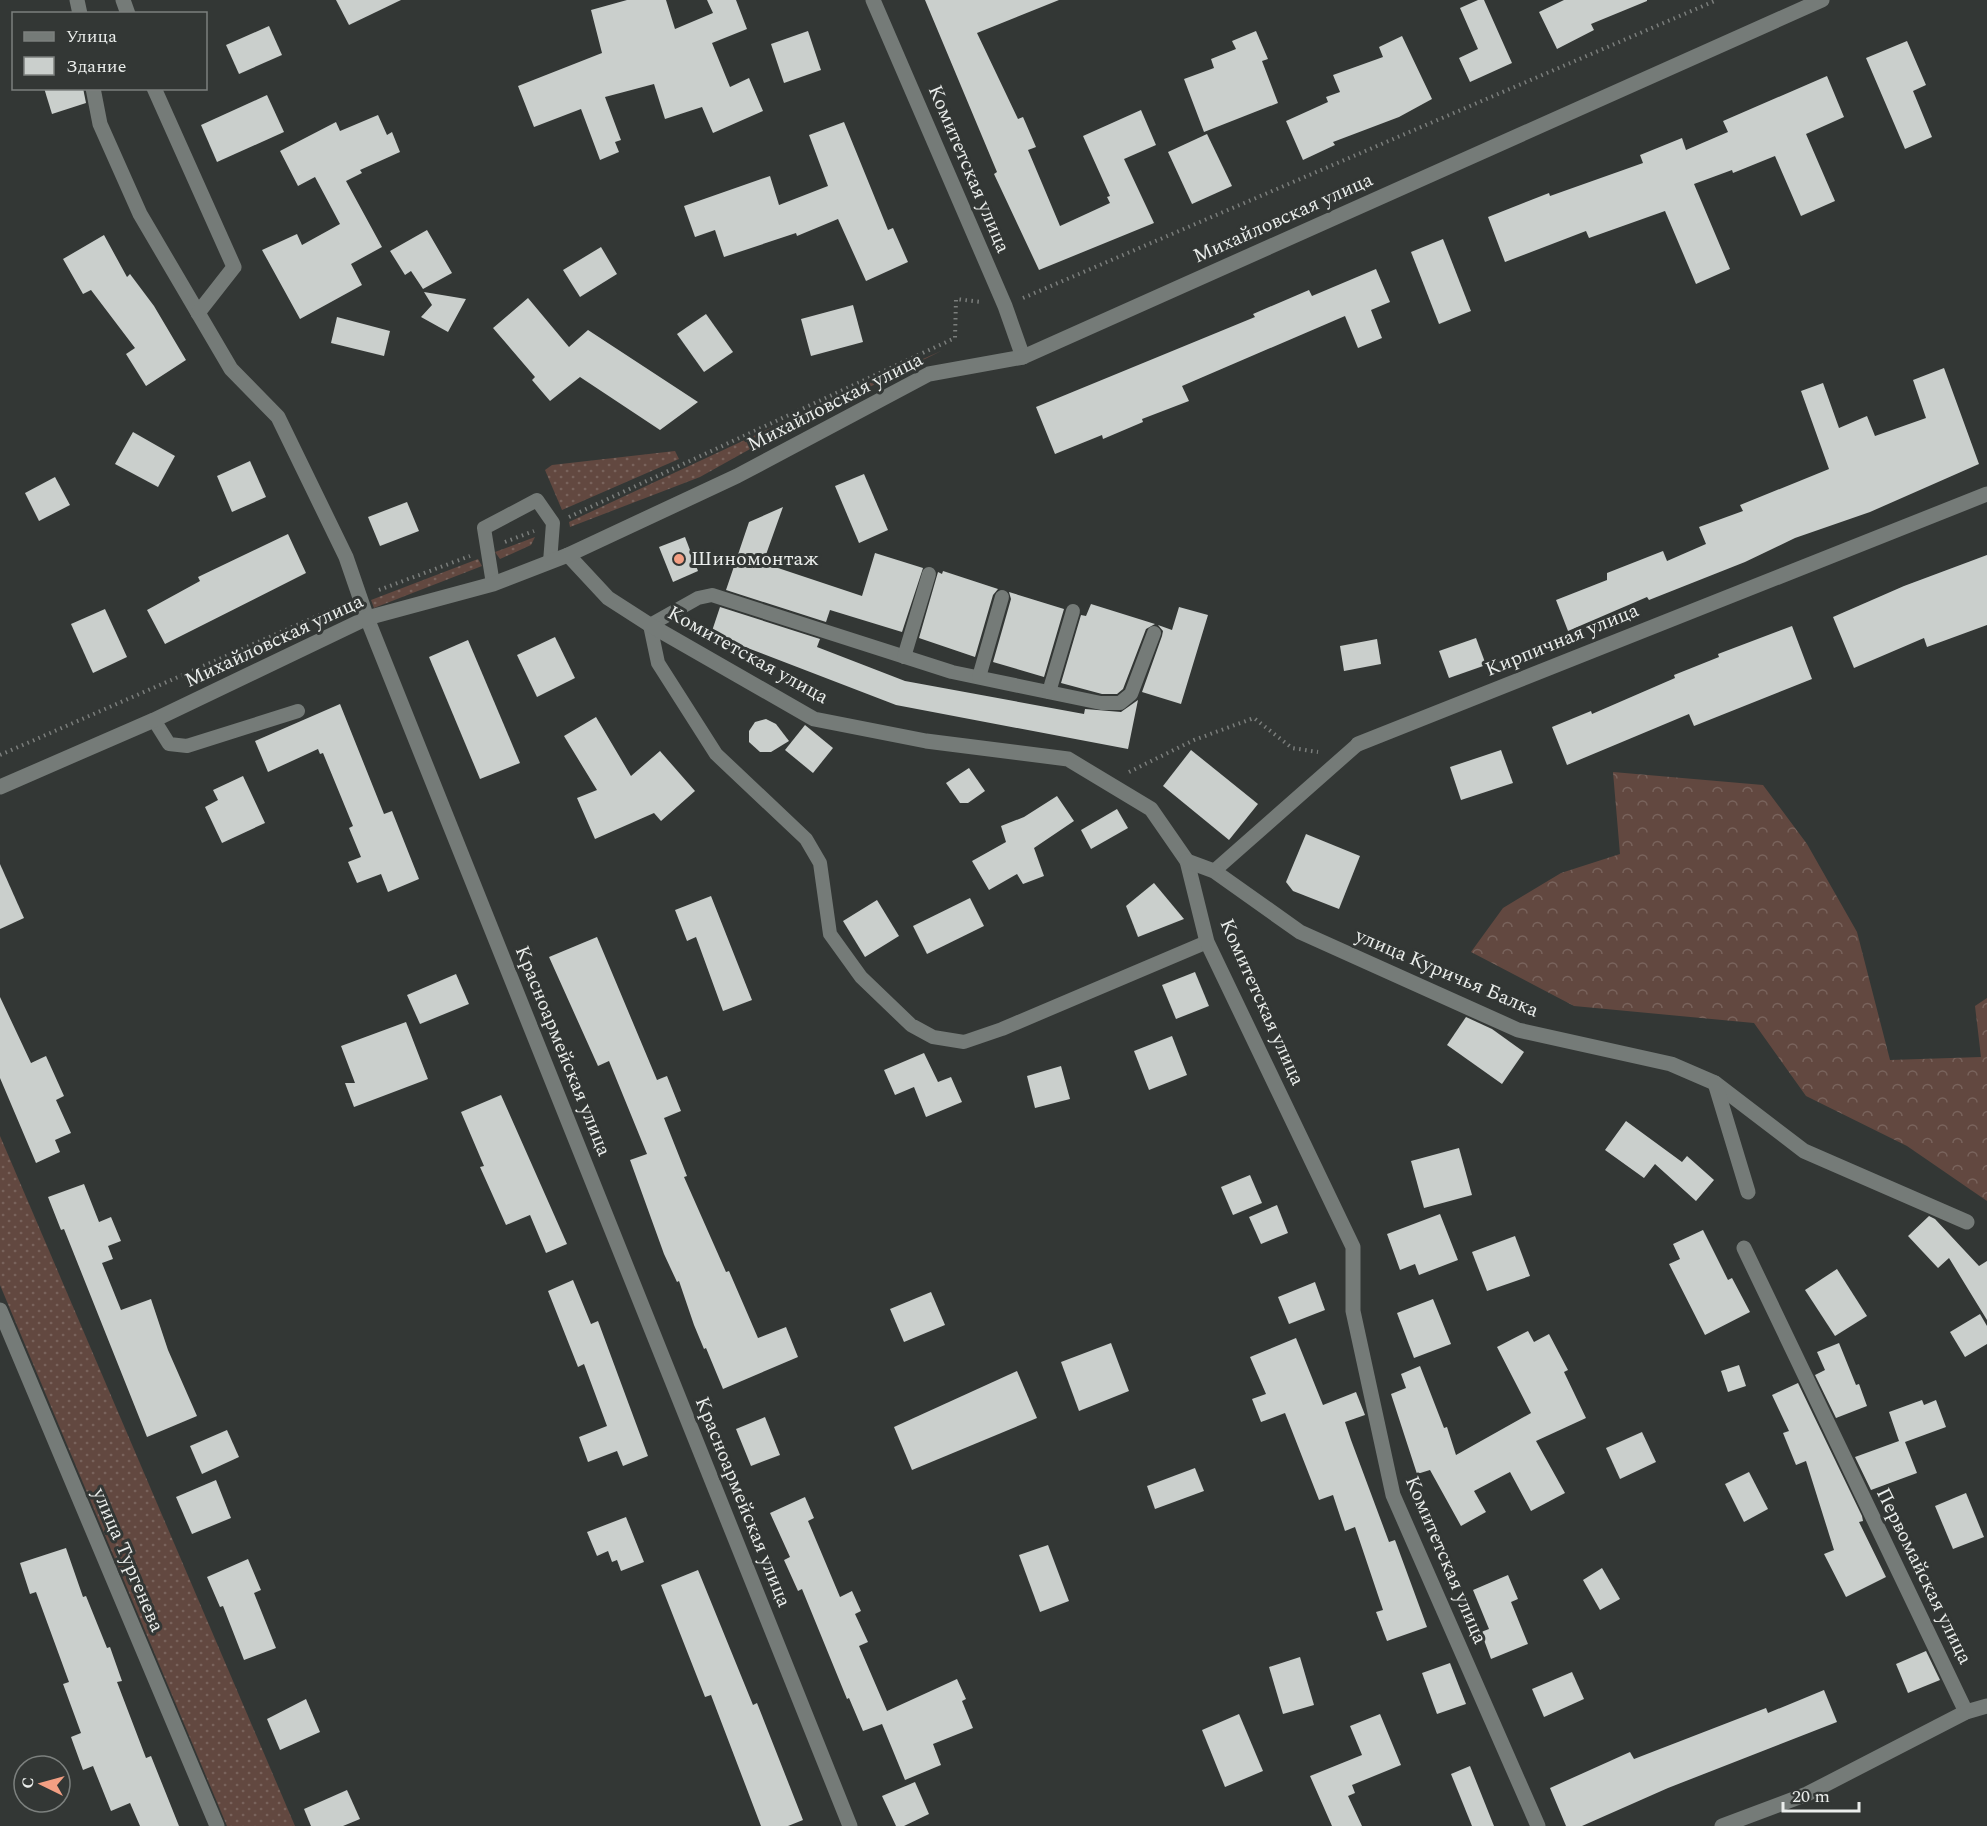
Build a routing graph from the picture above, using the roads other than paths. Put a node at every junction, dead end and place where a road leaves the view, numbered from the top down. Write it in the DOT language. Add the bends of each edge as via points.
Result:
graph roads {
  1 [pos="873,0"];
  2 [pos="1822,0"];
  3 [pos="93,90"];
  4 [pos="155,90"];
  5 [pos="198,314"];
  6 [pos="1023,357"];
  7 [pos="1987,494"];
  8 [pos="568,555"];
  9 [pos="550,562"];
  10 [pos="929,574"];
  11 [pos="493,584"];
  12 [pos="1002,597"];
  13 [pos="1073,611"];
  14 [pos="367,618"];
  15 [pos="650,625"];
  16 [pos="1154,633"];
  17 [pos="904,657"];
  18 [pos="979,677"];
  19 [pos="1048,692"];
  20 [pos="297,711"];
  21 [pos="154,720"];
  22 [pos="1358,744"];
  23 [pos="0,787"];
  24 [pos="1187,861"];
  25 [pos="1214,871"];
  26 [pos="1208,942"];
  27 [pos="1715,1083"];
  28 [pos="1748,1192"];
  29 [pos="1967,1221"];
  30 [pos="1744,1248"];
  31 [pos="0,1310"];
  32 [pos="1987,1706"];
  33 [pos="1966,1712"];
  34 [pos="217,1826"];
  35 [pos="850,1826"];
  36 [pos="1538,1826"];
  37 [pos="1722,1826"];
  1 -- 6 [label="street, Комитетская улица" via="1005,306"];
  2 -- 6 [label="street, Михайловская улица"];
  3 -- 5 [label="street, Красноармейская улица" via="100,124 140,214"];
  4 -- 5 [label="street" via="234,267"];
  5 -- 14 [label="street, Красноармейская улица" via="231,369 278,417 346,557"];
  6 -- 8 [label="street, Михайловская улица" via="929,374 737,476"];
  7 -- 22 [label="street, Кирпичная улица"];
  8 -- 9 [label="street, Михайловская улица"];
  8 -- 15 [label="street, Комитетская улица" via="608,598"];
  9 -- 11 [label="street, Михайловская улица"];
  9 -- 11 [label="lane" via="553,523 537,500 484,528"];
  10 -- 17 [label="lane"];
  11 -- 14 [label="street, Михайловская улица"];
  12 -- 18 [label="lane"];
  13 -- 19 [label="lane"];
  14 -- 21 [label="street, Михайловская улица"];
  14 -- 35 [label="street, Красноармейская улица"];
  15 -- 17 [label="lane" via="698,598 712,595"];
  15 -- 24 [label="street, Комитетская улица" via="814,719 926,741 1068,759 1150,809"];
  15 -- 26 [label="lane" via="658,663 716,754 806,839 820,863 830,934 861,977 911,1025 933,1037 963,1042"];
  16 -- 19 [label="lane" via="1131,694 1120,703"];
  17 -- 18 [label="lane"];
  18 -- 19 [label="lane"];
  20 -- 21 [label="lane" via="187,746 170,744"];
  21 -- 23 [label="street, Михайловская улица"];
  22 -- 25 [label="lane, Кирпичная улица"];
  24 -- 25 [label="street"];
  24 -- 26 [label="street, Комитетская улица"];
  25 -- 27 [label="street, улица Куричья Балка" via="1300,932 1518,1030 1671,1064"];
  26 -- 36 [label="street, Комитетская улица" via="1353,1247 1353,1311 1393,1495"];
  27 -- 28 [label="street"];
  27 -- 29 [label="street, улица Куричья Балка" via="1804,1151"];
  30 -- 33 [label="street, Первомайская улица"];
  31 -- 34 [label="street, улица Тургенева"];
  32 -- 33 [label="street"];
  33 -- 37 [label="street" via="1807,1794"];
}
